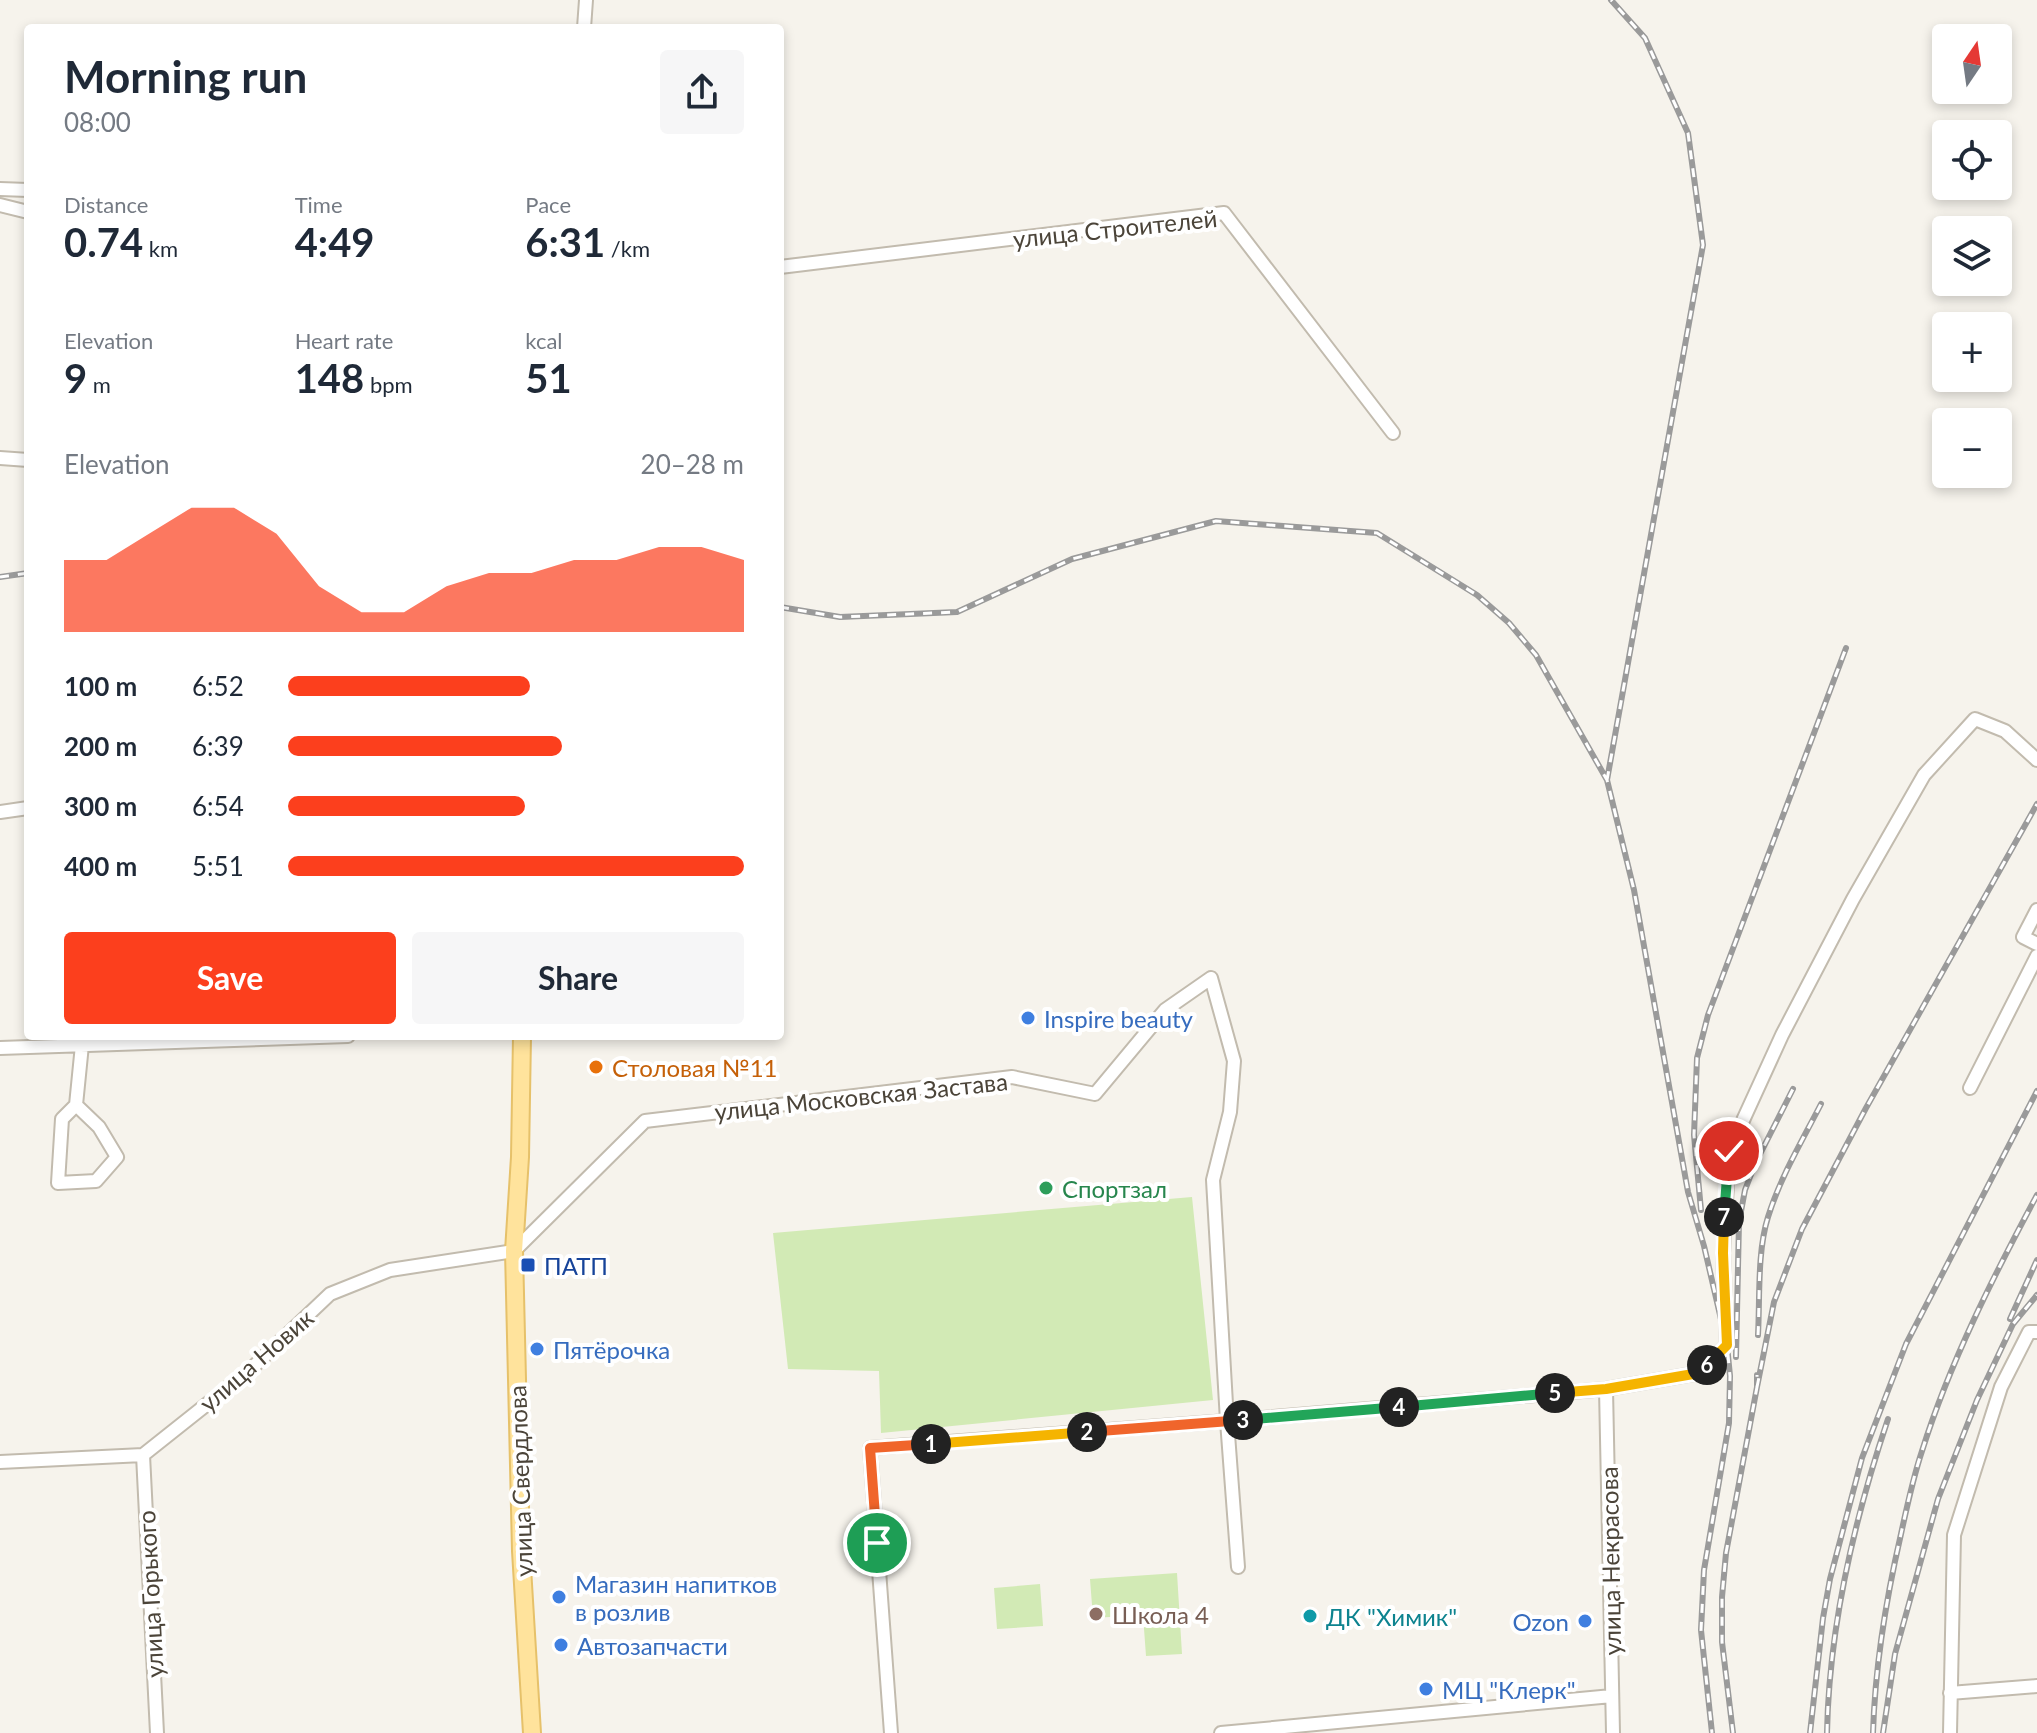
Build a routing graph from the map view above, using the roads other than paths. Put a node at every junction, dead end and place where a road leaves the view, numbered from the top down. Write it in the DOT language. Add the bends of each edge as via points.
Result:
graph roads {
  1 [pos="586,0"];
  2 [pos="584,24"];
  3 [pos="0,189"];
  4 [pos="24,190"];
  5 [pos="0,205"];
  6 [pos="24,211"];
  7 [pos="784,267"];
  8 [pos="1393,433"];
  9 [pos="0,458"];
  10 [pos="24,460"];
  11 [pos="2037,760"];
  12 [pos="24,809"];
  13 [pos="0,812"];
  14 [pos="2037,910"];
  15 [pos="2037,944"];
  16 [pos="2037,956"];
  17 [pos="230,1040"];
  18 [pos="522,1040"];
  19 [pos="82,1045"];
  20 [pos="0,1048"];
  21 [pos="1970,1088"];
  22 [pos="76,1105"];
  23 [pos="514,1251"];
  24 [pos="2037,1332"];
  25 [pos="1606,1389"];
  26 [pos="1227,1421"];
  27 [pos="143,1455"];
  28 [pos="0,1462"];
  29 [pos="1238,1567"];
  30 [pos="2037,1686"];
  31 [pos="1950,1693"];
  32 [pos="1612,1696"];
  33 [pos="1262,1732"];
  34 [pos="157,1733"];
  35 [pos="532,1733"];
  36 [pos="891,1733"];
  37 [pos="1221,1733"];
  38 [pos="1613,1733"];
  39 [pos="1950,1733"];
  1 -- 2 [label="street"];
  3 -- 4 [label="street"];
  5 -- 6 [label="street"];
  7 -- 8 [label="street, улица Строителей" via="1224,213"];
  9 -- 10 [label="street"];
  11 -- 25 [label="street" via="2005,731 1975,719 1924,775 1782,1035 1729,1151 1723,1253 1727,1345 1699,1373"];
  12 -- 13 [label="street"];
  14 -- 15 [label="street" via="2023,937"];
  16 -- 21 [label="street"];
  17 -- 19 [label="street"];
  18 -- 23 [label="main road, улица Свердлова"];
  19 -- 20 [label="street"];
  19 -- 22 [label="street"];
  22 -- 22 [label="street" via="99,1127 117,1157 96,1181 58,1183 62,1119"];
  23 -- 26 [label="street, улица Московская Застава" via="645,1121 1012,1077 1095,1094 1165,1010 1211,978 1234,1061 1230,1112 1213,1180"];
  23 -- 27 [label="street, улица Новик" via="390,1270 330,1294 250,1370"];
  23 -- 35 [label="main road, улица Свердлова" via="521,1551"];
  24 -- 31 [label="street" via="2029,1332 2001,1387 1954,1535"];
  25 -- 26 [label="street"];
  25 -- 32 [label="street, улица Некрасова"];
  26 -- 29 [label="street"];
  26 -- 36 [label="street" via="870,1448"];
  27 -- 28 [label="street"];
  27 -- 34 [label="street, улица Горького"];
  30 -- 31 [label="street"];
  31 -- 39 [label="street"];
  32 -- 33 [label="street"];
  32 -- 38 [label="street, улица Некрасова"];
  33 -- 37 [label="street"];
}
